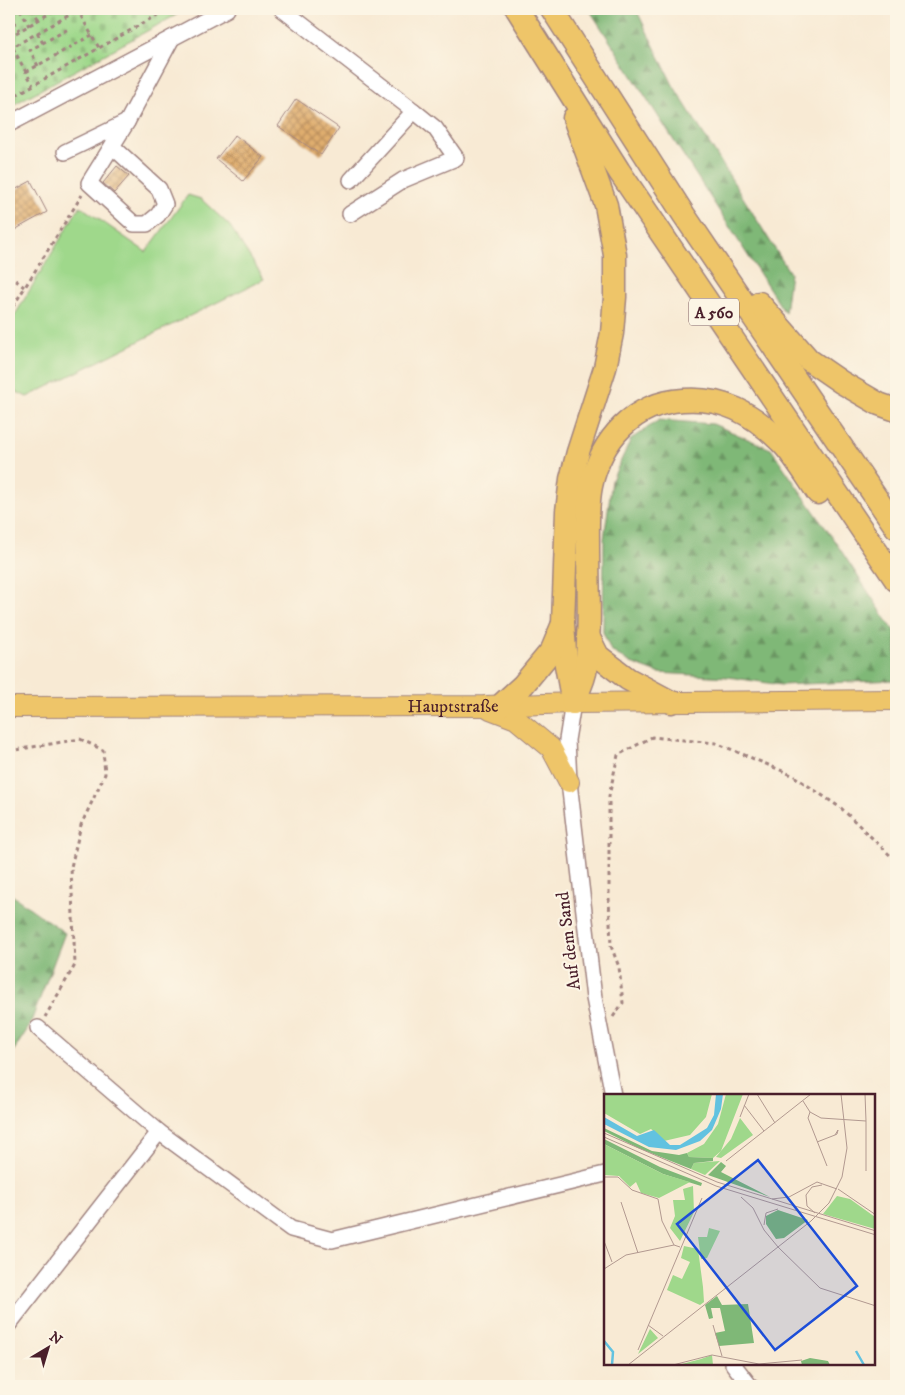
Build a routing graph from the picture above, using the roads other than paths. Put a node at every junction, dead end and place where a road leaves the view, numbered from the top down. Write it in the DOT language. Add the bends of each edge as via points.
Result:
graph roads {
  1 [pos="226,9"];
  2 [pos="282,9"];
  3 [pos="517,9"];
  4 [pos="552,9"];
  5 [pos="172,38"];
  6 [pos="558,74"];
  7 [pos="414,111"];
  8 [pos="127,122"];
  9 [pos="9,124"];
  10 [pos="112,146"];
  11 [pos="65,152"];
  12 [pos="351,180"];
  13 [pos="350,214"];
  14 [pos="684,215"];
  15 [pos="896,410"];
  16 [pos="896,527"];
  17 [pos="873,547"];
  18 [pos="896,580"];
  19 [pos="563,623"];
  20 [pos="588,636"];
  21 [pos="896,700"];
  22 [pos="671,702"];
  23 [pos="573,703"];
  24 [pos="492,706"];
  25 [pos="9,707"];
  26 [pos="569,782"];
  27 [pos="38,1028"];
  28 [pos="613,1094"];
  29 [pos="159,1132"];
  30 [pos="604,1174"];
  31 [pos="9,1324"];
  32 [pos="734,1365"];
  33 [pos="750,1386"];
  1 -- 5 [label="street"];
  2 -- 7 [label="street"];
  3 -- 6 [label="highway, A 560"];
  4 -- 14 [label="highway, A 560"];
  5 -- 8 [label="street"];
  5 -- 9 [label="street"];
  6 -- 17 [label="highway, A 560" via="619,171"];
  6 -- 19 [label="highway" via="606,205 615,255 615,297 607,359 570,487"];
  7 -- 12 [label="street"];
  7 -- 13 [label="street" via="435,128 456,158 403,180"];
  8 -- 10 [label="street"];
  8 -- 11 [label="street"];
  10 -- 10 [label="street" via="89,184 134,224 147,224 165,204 159,188"];
  14 -- 15 [label="highway" via="707,230 758,303 809,360 879,404"];
  14 -- 16 [label="highway, A 560"];
  17 -- 18 [label="highway, A 560"];
  17 -- 20 [label="highway" via="839,521 781,442 751,416 723,403 698,399 672,401 647,408 629,420 612,438 598,461 591,486"];
  19 -- 23 [label="highway"];
  19 -- 24 [label="highway" via="552,650 523,685"];
  20 -- 22 [label="highway" via="598,656 628,680"];
  20 -- 23 [label="highway" via="586,670"];
  21 -- 22 [label="main road, Hauptstraße"];
  22 -- 23 [label="main road, Hauptstraße"];
  23 -- 24 [label="main road, Hauptstraße"];
  23 -- 26 [label="street, Auf dem Sand" via="567,740"];
  24 -- 25 [label="main road, Hauptstraße"];
  24 -- 26 [label="main road" via="516,719 551,748"];
  26 -- 28 [label="street, Auf dem Sand" via="594,998"];
  27 -- 29 [label="street"];
  29 -- 30 [label="street" via="291,1229 332,1240"];
  29 -- 31 [label="street"];
  32 -- 33 [label="street"];
}
